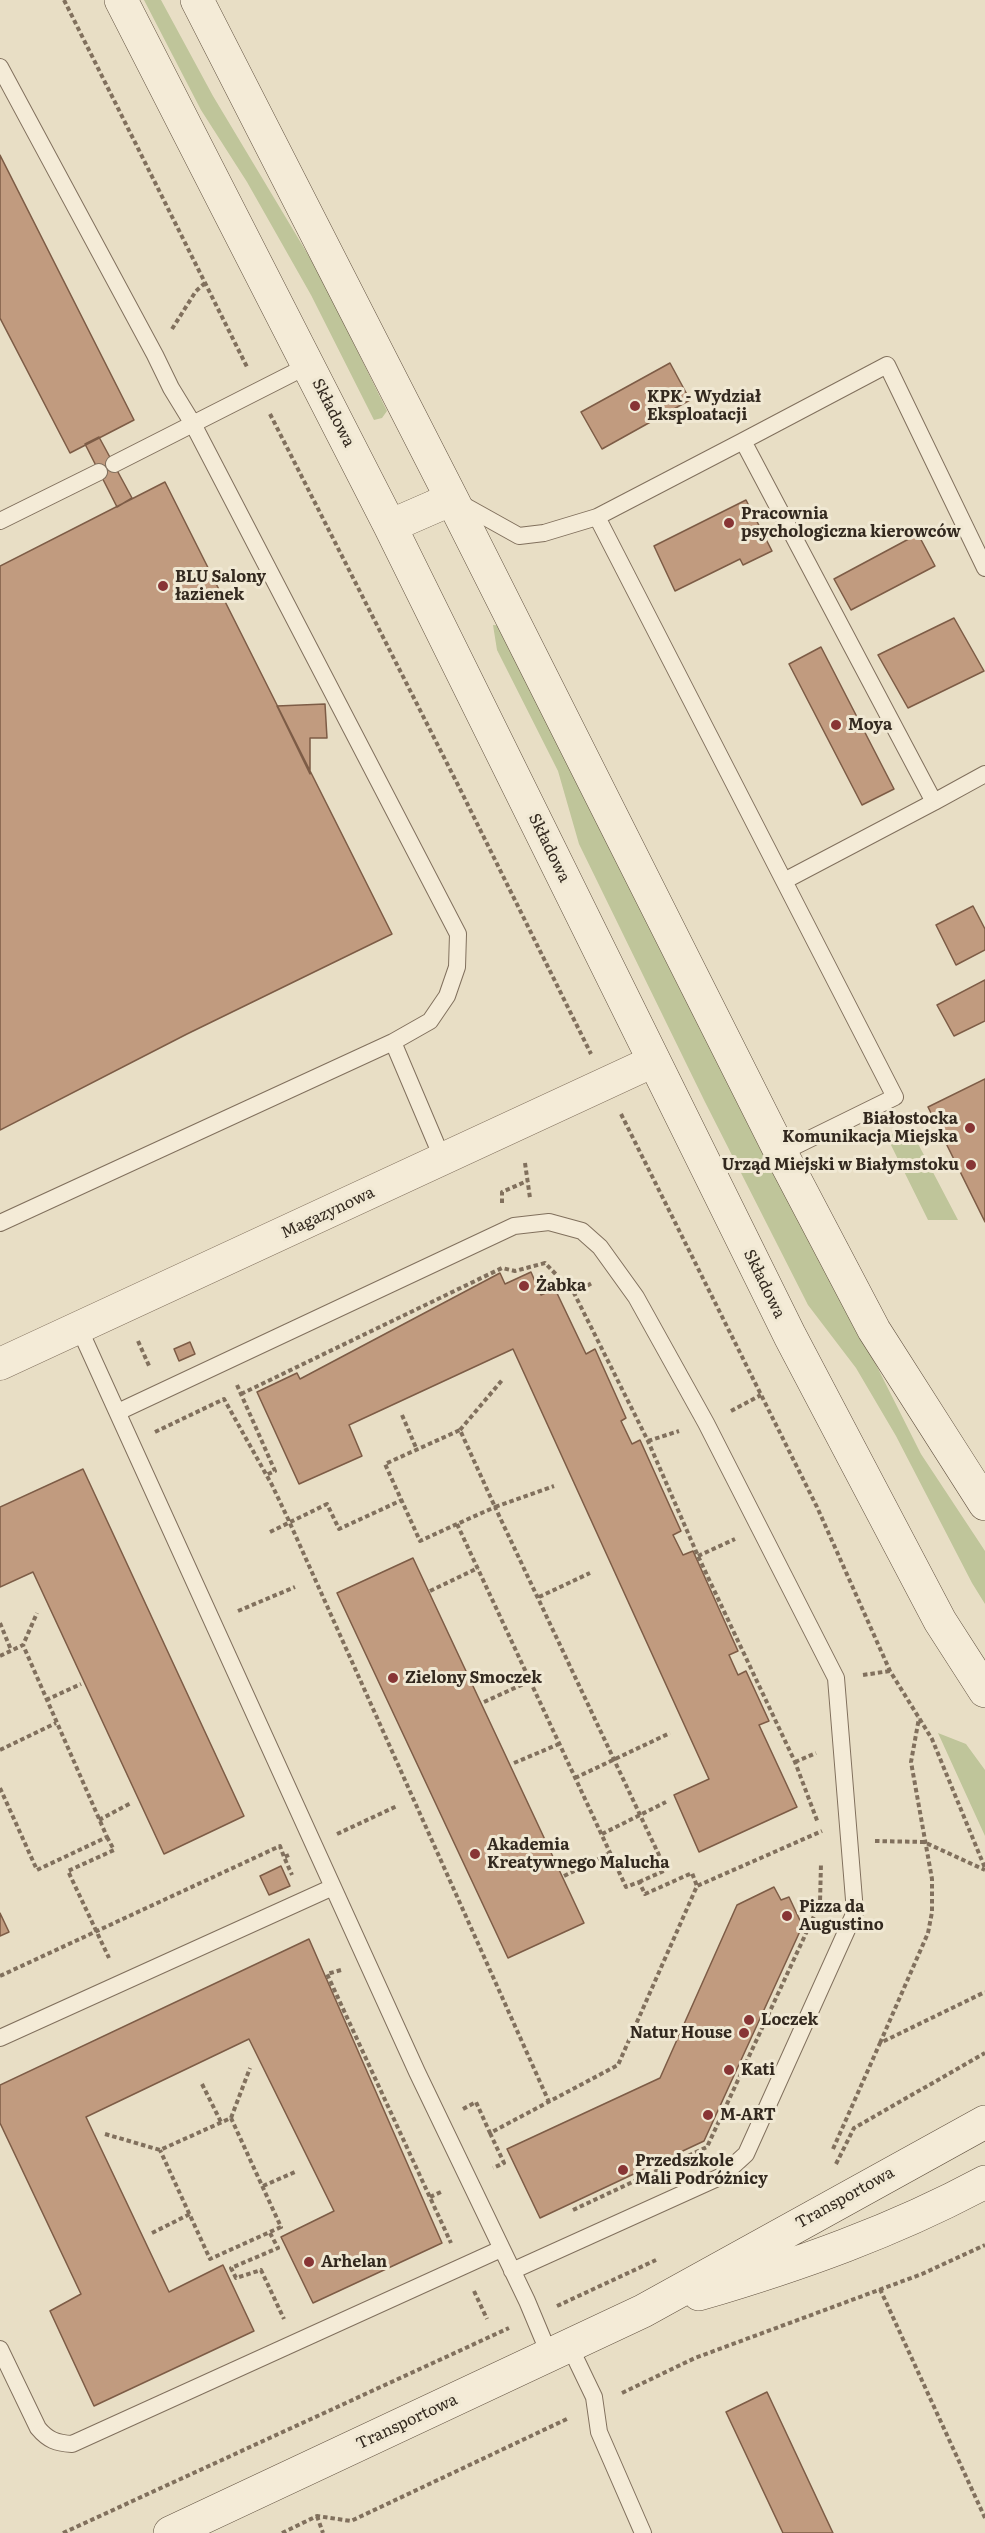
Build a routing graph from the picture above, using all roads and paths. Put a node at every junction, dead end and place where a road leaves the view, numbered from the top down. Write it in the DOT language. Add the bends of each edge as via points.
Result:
graph roads {
  1 [pos="64,0"];
  2 [pos="122,0"];
  3 [pos="197,0"];
  4 [pos="0,67"];
  5 [pos="205,283"];
  6 [pos="155,355"];
  7 [pos="309,365"];
  8 [pos="258,391"];
  9 [pos="193,424"];
  10 [pos="743,441"];
  11 [pos="114,464"];
  12 [pos="99,472"];
  13 [pos="452,499"];
  14 [pos="597,517"];
  15 [pos="0,521"];
  16 [pos="390,526"];
  17 [pos="985,568"];
  18 [pos="985,774"];
  19 [pos="934,802"];
  20 [pos="784,881"];
  21 [pos="393,1042"];
  22 [pos="654,1061"];
  23 [pos="606,1084"];
  24 [pos="781,1153"];
  25 [pos="443,1160"];
  26 [pos="525,1163"];
  27 [pos="529,1194"];
  28 [pos="0,1223"];
  29 [pos="79,1328"];
  30 [pos="0,1364"];
  31 [pos="503,1379"];
  32 [pos="118,1412"];
  33 [pos="402,1415"];
  34 [pos="460,1430"];
  35 [pos="132,1443"];
  36 [pos="417,1450"];
  37 [pos="266,1475"];
  38 [pos="554,1486"];
  39 [pos="402,1500"];
  40 [pos="985,1504"];
  41 [pos="495,1507"];
  42 [pos="289,1521"];
  43 [pos="457,1524"];
  44 [pos="759,1528"];
  45 [pos="270,1532"];
  46 [pos="698,1556"];
  47 [pos="477,1568"];
  48 [pos="590,1573"];
  49 [pos="295,1587"];
  50 [pos="430,1591"];
  51 [pos="539,1597"];
  52 [pos="37,1613"];
  53 [pos="213,1622"];
  54 [pos="0,1623"];
  55 [pos="23,1646"];
  56 [pos="11,1650"];
  57 [pos="0,1656"];
  58 [pos="530,1681"];
  59 [pos="81,1684"];
  60 [pos="985,1691"];
  61 [pos="46,1700"];
  62 [pos="484,1702"];
  63 [pos="919,1718"];
  64 [pos="57,1723"];
  65 [pos="669,1733"];
  66 [pos="559,1744"];
  67 [pos="0,1750"];
  68 [pos="614,1758"];
  69 [pos="514,1763"];
  70 [pos="575,1778"];
  71 [pos="0,1788"];
  72 [pos="666,1802"];
  73 [pos="131,1803"];
  74 [pos="640,1815"];
  75 [pos="99,1820"];
  76 [pos="822,1831"];
  77 [pos="602,1834"];
  78 [pos="107,1838"];
  79 [pos="849,1840"];
  80 [pos="924,1842"];
  81 [pos="822,1843"];
  82 [pos="610,1853"];
  83 [pos="821,1855"];
  84 [pos="284,1857"];
  85 [pos="985,1869"];
  86 [pos="564,1876"];
  87 [pos="639,1882"];
  88 [pos="697,1886"];
  89 [pos="333,1887"];
  90 [pos="96,1931"];
  91 [pos="0,1976"];
  92 [pos="121,1983"];
  93 [pos="985,1992"];
  94 [pos="0,2038"];
  95 [pos="880,2043"];
  96 [pos="250,2068"];
  97 [pos="202,2084"];
  98 [pos="476,2102"];
  99 [pos="549,2102"];
  100 [pos="231,2118"];
  101 [pos="221,2122"];
  102 [pos="985,2122"];
  103 [pos="105,2134"];
  104 [pos="833,2149"];
  105 [pos="160,2150"];
  106 [pos="295,2172"];
  107 [pos="985,2182"];
  108 [pos="263,2186"];
  109 [pos="190,2214"];
  110 [pos="565,2214"];
  111 [pos="152,2232"];
  112 [pos="270,2232"];
  113 [pos="985,2245"];
  114 [pos="501,2248"];
  115 [pos="512,2271"];
  116 [pos="880,2289"];
  117 [pos="643,2311"];
  118 [pos="294,2341"];
  119 [pos="0,2349"];
  120 [pos="560,2351"];
  121 [pos="594,2407"];
  122 [pos="317,2516"];
  123 [pos="985,2518"];
  124 [pos="170,2533"];
  125 [pos="282,2533"];
  126 [pos="323,2533"];
  127 [pos="643,2533"];
  1 -- 5 [label="path"];
  2 -- 7 [label="main road, Składowa"];
  3 -- 13 [label="main road"];
  4 -- 6 [label="lane"];
  5 -- 6 [label="path"];
  5 -- 8 [label="path"];
  6 -- 9 [label="lane"];
  7 -- 8 [label="lane"];
  7 -- 16 [label="main road, Składowa"];
  8 -- 9 [label="lane"];
  8 -- 23 [label="path"];
  9 -- 11 [label="lane"];
  9 -- 21 [label="lane" via="458,934 458,967 447,996 430,1021"];
  10 -- 14 [label="lane"];
  10 -- 17 [label="lane" via="887,365"];
  10 -- 19 [label="lane"];
  12 -- 15 [label="lane"];
  13 -- 14 [label="lane" via="519,536 544,533"];
  13 -- 16 [label="main road"];
  13 -- 24 [label="main road"];
  14 -- 20 [label="lane"];
  16 -- 22 [label="main road, Składowa"];
  18 -- 19 [label="lane"];
  19 -- 20 [label="lane"];
  20 -- 24 [label="lane" via="895,1097"];
  21 -- 25 [label="lane"];
  21 -- 28 [label="lane"];
  22 -- 23 [label="street, Magazynowa"];
  22 -- 60 [label="main road, Składowa" via="891,1530 940,1621"];
  23 -- 25 [label="street, Magazynowa"];
  23 -- 63 [label="path" via="817,1507 890,1671"];
  24 -- 40 [label="main road" via="874,1330"];
  25 -- 29 [label="street, Magazynowa"];
  26 -- 27 [label="path"];
  29 -- 30 [label="street, Magazynowa"];
  29 -- 32 [label="lane"];
  31 -- 34 [label="path"];
  32 -- 35 [label="lane"];
  32 -- 44 [label="lane" via="514,1226 549,1222 588,1236 636,1297"];
  33 -- 36 [label="path"];
  34 -- 36 [label="path"];
  34 -- 41 [label="path"];
  35 -- 37 [label="path" via="224,1399"];
  35 -- 53 [label="lane"];
  36 -- 39 [label="path" via="385,1464"];
  37 -- 42 [label="path"];
  37 -- 46 [label="path" via="275,1472 241,1394 502,1268 515,1271 546,1263 574,1293 648,1441"];
  38 -- 41 [label="path"];
  39 -- 42 [label="path" via="339,1529 327,1504"];
  39 -- 43 [label="path" via="420,1540"];
  41 -- 43 [label="path"];
  41 -- 51 [label="path"];
  42 -- 45 [label="path"];
  42 -- 99 [label="path"];
  43 -- 47 [label="path"];
  44 -- 46 [label="path"];
  44 -- 79 [label="lane" via="836,1678"];
  46 -- 76 [label="path" via="795,1762"];
  47 -- 50 [label="path"];
  47 -- 58 [label="path"];
  48 -- 51 [label="path"];
  49 -- 53 [label="path"];
  51 -- 68 [label="path"];
  52 -- 55 [label="path"];
  53 -- 89 [label="lane"];
  54 -- 56 [label="path"];
  55 -- 56 [label="path"];
  55 -- 61 [label="path"];
  56 -- 57 [label="path"];
  58 -- 62 [label="path"];
  58 -- 66 [label="path"];
  59 -- 61 [label="path"];
  61 -- 64 [label="path"];
  63 -- 80 [label="path" via="911,1762"];
  63 -- 85 [label="path" via="932,1739"];
  64 -- 67 [label="path"];
  64 -- 75 [label="path"];
  65 -- 68 [label="path"];
  66 -- 69 [label="path"];
  66 -- 70 [label="path"];
  68 -- 70 [label="path"];
  68 -- 74 [label="path"];
  70 -- 77 [label="path"];
  71 -- 78 [label="path" via="37,1870"];
  72 -- 74 [label="path"];
  73 -- 75 [label="path"];
  74 -- 77 [label="path"];
  74 -- 87 [label="path" via="666,1870"];
  75 -- 78 [label="path"];
  76 -- 79 [label="path" via="828,1829"];
  76 -- 81 [label="path"];
  76 -- 88 [label="path"];
  77 -- 82 [label="path"];
  78 -- 90 [label="path" via="114,1850 68,1871"];
  79 -- 80 [label="path"];
  79 -- 115 [label="lane" via="855,1912 746,2154 722,2176"];
  80 -- 85 [label="path"];
  80 -- 95 [label="path" via="932,1880 928,1933"];
  82 -- 86 [label="path"];
  82 -- 87 [label="path" via="626,1887"];
  83 -- 110 [label="path" via="820,1903 707,2147"];
  84 -- 90 [label="path" via="280,1846"];
  87 -- 88 [label="path" via="645,1894 692,1873"];
  88 -- 99 [label="path" via="618,2065"];
  89 -- 92 [label="lane"];
  89 -- 114 [label="lane"];
  90 -- 91 [label="path"];
  90 -- 92 [label="path"];
  92 -- 94 [label="lane"];
  93 -- 95 [label="path"];
  95 -- 104 [label="path"];
  96 -- 100 [label="path"];
  97 -- 101 [label="path"];
  98 -- 99 [label="path" via="490,2133"];
  100 -- 101 [label="path"];
  100 -- 108 [label="path"];
  101 -- 105 [label="path"];
  102 -- 117 [label="main road, Transportowa"];
  103 -- 105 [label="path"];
  105 -- 109 [label="path"];
  106 -- 108 [label="path"];
  107 -- 117 [label="main road, Transportowa" via="871,2236 807,2261"];
  108 -- 112 [label="path" via="281,2227"];
  109 -- 111 [label="path"];
  109 -- 112 [label="path" via="210,2259"];
  112 -- 118 [label="path" via="278,2248 231,2268 237,2278 261,2270"];
  113 -- 116 [label="path"];
  114 -- 115 [label="lane"];
  114 -- 118 [label="lane"];
  115 -- 120 [label="lane"];
  116 -- 121 [label="path" via="695,2358"];
  116 -- 123 [label="path"];
  117 -- 120 [label="main road, Transportowa"];
  118 -- 119 [label="lane" via="72,2444 47,2439 38,2428"];
  120 -- 121 [label="lane" via="594,2397"];
  120 -- 124 [label="main road, Transportowa"];
  121 -- 122 [label="path" via="351,2521"];
  121 -- 127 [label="lane" via="599,2432"];
  122 -- 125 [label="path"];
  122 -- 126 [label="path"];
}
